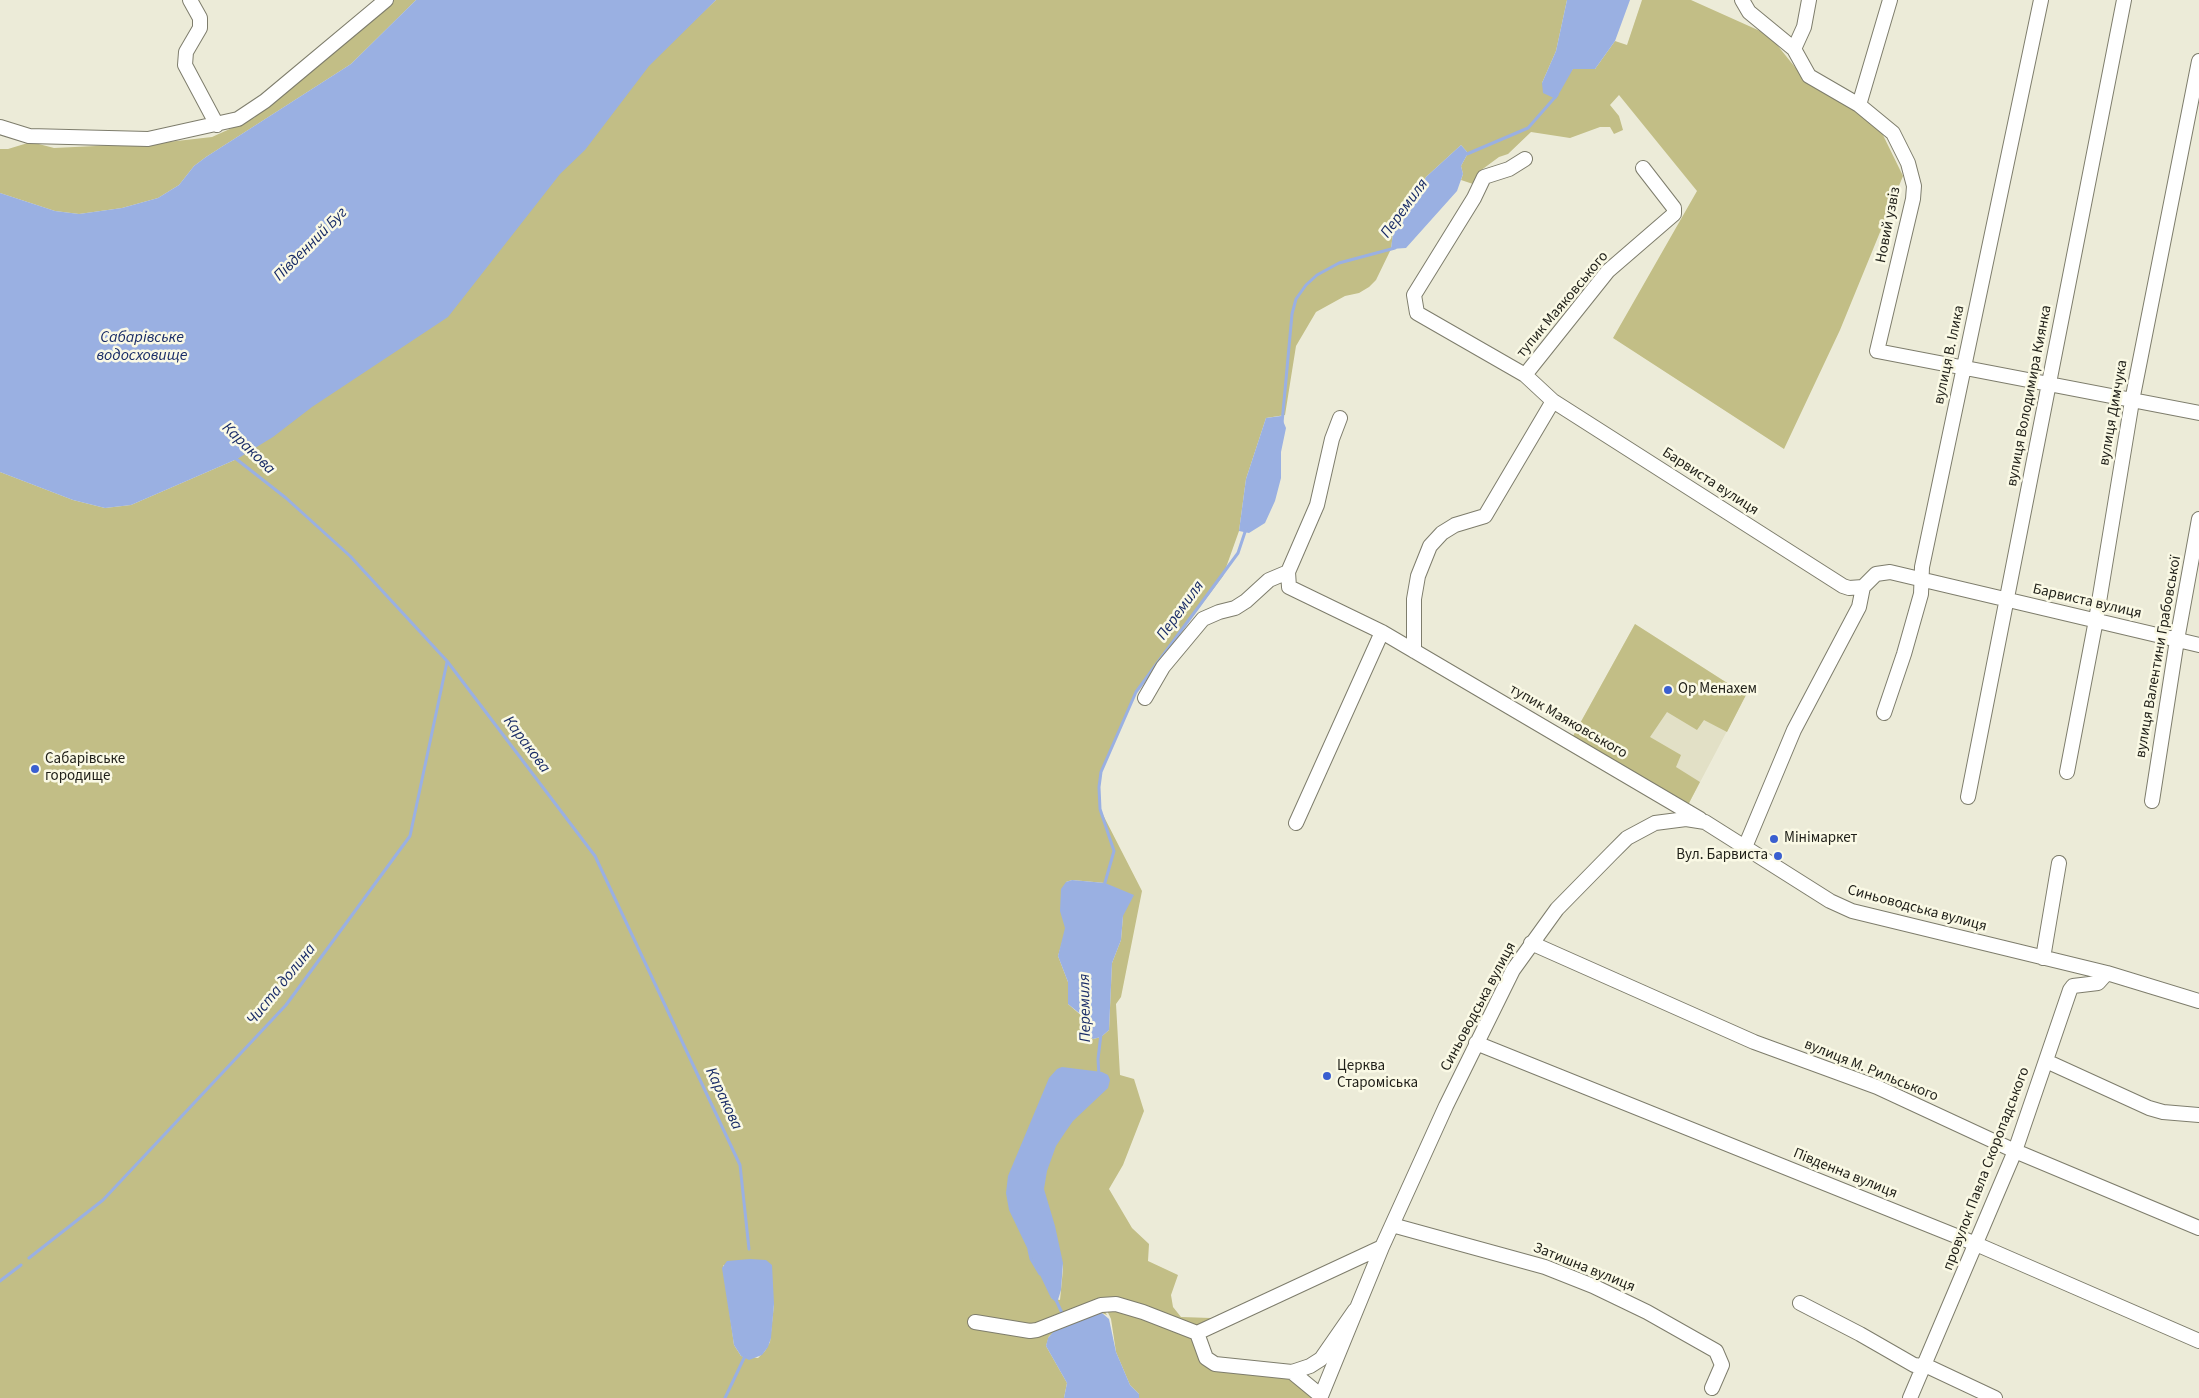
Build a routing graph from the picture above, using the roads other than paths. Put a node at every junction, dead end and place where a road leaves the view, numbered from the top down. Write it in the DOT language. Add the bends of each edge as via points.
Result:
graph roads {
  1 [pos="190,0"];
  2 [pos="386,0"];
  3 [pos="1742,0"];
  4 [pos="1809,0"];
  5 [pos="1890,0"];
  6 [pos="2041,0"];
  7 [pos="2124,0"];
  8 [pos="1794,49"];
  9 [pos="2199,61"];
  10 [pos="1859,105"];
  11 [pos="217,124"];
  12 [pos="0,127"];
  13 [pos="1525,159"];
  14 [pos="1643,168"];
  15 [pos="1964,368"];
  16 [pos="1525,375"];
  17 [pos="2048,385"];
  18 [pos="1553,400"];
  19 [pos="2132,401"];
  20 [pos="2199,413"];
  21 [pos="1340,418"];
  22 [pos="2199,520"];
  23 [pos="1288,572"];
  24 [pos="1921,580"];
  25 [pos="1863,587"];
  26 [pos="2007,599"];
  27 [pos="2096,620"];
  28 [pos="1382,632"];
  29 [pos="2177,640"];
  30 [pos="2199,645"];
  31 [pos="1414,651"];
  32 [pos="1145,698"];
  33 [pos="1884,713"];
  34 [pos="2067,772"];
  35 [pos="1968,798"];
  36 [pos="2152,801"];
  37 [pos="1705,822"];
  38 [pos="1296,823"];
  39 [pos="1745,847"];
  40 [pos="2059,863"];
  41 [pos="1531,943"];
  42 [pos="2043,958"];
  43 [pos="2107,973"];
  44 [pos="2199,1000"];
  45 [pos="1476,1043"];
  46 [pos="2046,1061"];
  47 [pos="2199,1115"];
  48 [pos="2015,1151"];
  49 [pos="1392,1225"];
  50 [pos="2199,1228"];
  51 [pos="1976,1244"];
  52 [pos="1382,1246"];
  53 [pos="1800,1303"];
  54 [pos="1355,1310"];
  55 [pos="975,1322"];
  56 [pos="1197,1333"];
  57 [pos="2199,1341"];
  58 [pos="1924,1366"];
  59 [pos="1292,1372"];
  60 [pos="1712,1388"];
  61 [pos="1910,1398"];
  62 [pos="1995,1398"];
  1 -- 11 [label="street" via="200,18 200,28 186,52 185,65"];
  2 -- 11 [label="street" via="265,100 238,119"];
  3 -- 8 [label="street, Новий узвіз" via="1749,12"];
  4 -- 8 [label="street" via="1804,27"];
  5 -- 10 [label="street"];
  6 -- 15 [label="street, вулиця В. Ілика"];
  7 -- 17 [label="street, вулиця Володимира Киянка"];
  8 -- 10 [label="street, Новий узвіз" via="1809,76"];
  9 -- 19 [label="street, вулиця Димчука"];
  10 -- 15 [label="street, Новий узвіз" via="1892,133 1908,163 1914,186 1877,351"];
  11 -- 12 [label="street" via="148,139 30,136"];
  13 -- 16 [label="street, Барвиста вулиця" via="1509,169 1484,177 1414,296 1418,313"];
  14 -- 16 [label="street, тупик Маяковського" via="1674,208 1674,214 1608,272"];
  15 -- 17 [label="street"];
  15 -- 24 [label="street, вулиця В. Ілика"];
  16 -- 18 [label="street, Барвиста вулиця"];
  17 -- 19 [label="street"];
  17 -- 26 [label="street, вулиця Володимира Киянка"];
  18 -- 25 [label="street, Барвиста вулиця" via="1843,586"];
  18 -- 31 [label="street" via="1485,516 1455,525 1430,546 1418,576 1414,599"];
  19 -- 20 [label="street"];
  19 -- 27 [label="street, вулиця Димчука"];
  21 -- 23 [label="street" via="1317,505"];
  22 -- 29 [label="street, вулиця Валентини Грабовської"];
  23 -- 28 [label="street, тупик Маяковського" via="1289,587"];
  23 -- 32 [label="street" via="1269,580 1235,608 1203,619 1163,667"];
  24 -- 25 [label="street, Барвиста вулиця" via="1882,572 1870,578"];
  24 -- 26 [label="street, Барвиста вулиця"];
  24 -- 33 [label="street, вулиця В. Ілика" via="1921,594"];
  25 -- 39 [label="street" via="1859,607 1794,730"];
  26 -- 27 [label="street, Барвиста вулиця"];
  26 -- 35 [label="street, вулиця Володимира Киянка"];
  27 -- 29 [label="street, Барвиста вулиця"];
  27 -- 34 [label="street, вулиця Димчука"];
  28 -- 31 [label="street, тупик Маяковського"];
  28 -- 38 [label="street"];
  29 -- 30 [label="street, Барвиста вулиця"];
  29 -- 36 [label="street, вулиця Валентини Грабовської"];
  31 -- 37 [label="street, тупик Маяковського"];
  37 -- 39 [label="street, Синьоводська вулиця"];
  37 -- 41 [label="street, Синьоводська вулиця" via="1686,819 1655,823 1627,838 1557,909"];
  39 -- 42 [label="street, Синьоводська вулиця" via="1830,901 1852,911"];
  40 -- 42 [label="street"];
  41 -- 45 [label="street, Синьоводська вулиця" via="1513,970"];
  41 -- 48 [label="street, вулиця М. Рильського" via="1754,1042 1877,1087"];
  42 -- 43 [label="street, Синьоводська вулиця"];
  43 -- 44 [label="street, Синьоводська вулиця"];
  43 -- 46 [label="street, провулок Павла Скоропадського" via="2098,983 2074,986 2070,990"];
  45 -- 49 [label="street, Синьоводська вулиця"];
  45 -- 51 [label="street, Південна вулиця"];
  46 -- 47 [label="street" via="2149,1108"];
  46 -- 48 [label="street, провулок Павла Скоропадського"];
  48 -- 50 [label="street, вулиця М. Рильського"];
  48 -- 51 [label="street, провулок Павла Скоропадського"];
  49 -- 52 [label="street, Синьоводська вулиця"];
  49 -- 60 [label="street, Затишна вулиця" via="1545,1267 1647,1312 1716,1351 1722,1365"];
  51 -- 57 [label="street, Південна вулиця"];
  51 -- 58 [label="street, провулок Павла Скоропадського"];
  52 -- 54 [label="street, Синьоводська вулиця"];
  52 -- 56 [label="street"];
  53 -- 58 [label="street" via="1914,1365"];
  54 -- 59 [label="street, Синьоводська вулиця" via="1321,1359"];
  54 -- 59 [label="street, Синьоводська вулиця" via="1321,1396"];
  55 -- 56 [label="street" via="1037,1330 1101,1305 1116,1304"];
  56 -- 59 [label="street" via="1206,1358 1215,1364"];
  58 -- 61 [label="street, провулок Павла Скоропадського"];
  58 -- 62 [label="street"];
}
